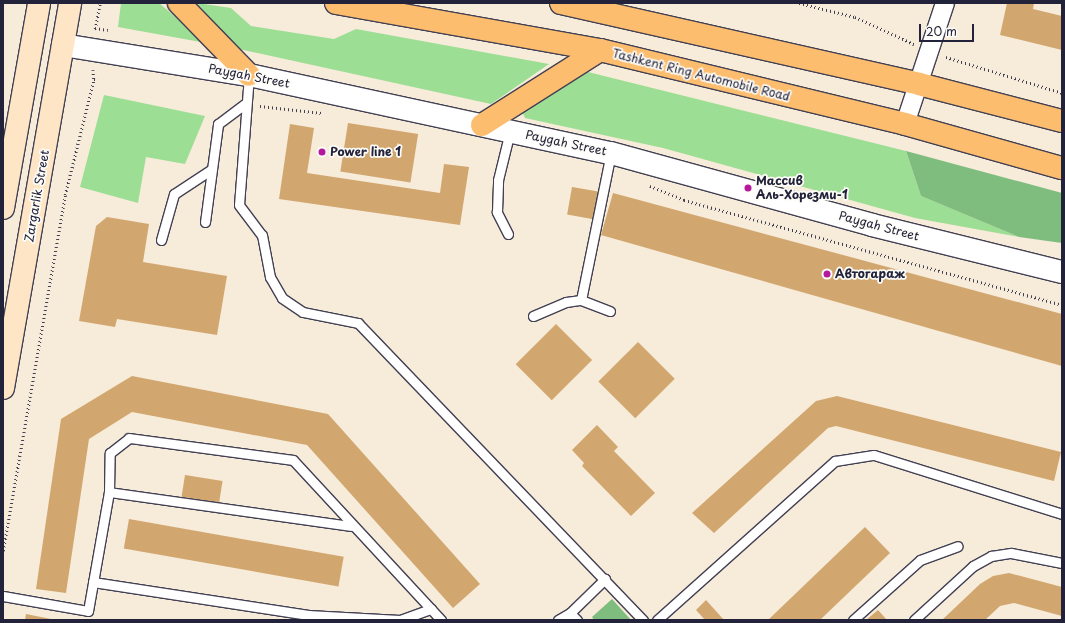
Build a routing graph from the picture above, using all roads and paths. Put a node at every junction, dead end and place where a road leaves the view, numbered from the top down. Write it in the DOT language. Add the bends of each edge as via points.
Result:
graph roads {
  1 [pos="39,3"];
  2 [pos="70,3"];
  3 [pos="179,3"];
  4 [pos="336,3"];
  5 [pos="561,3"];
  6 [pos="945,3"];
  7 [pos="63,45"];
  8 [pos="600,50"];
  9 [pos="250,75"];
  10 [pos="98,80"];
  11 [pos="919,84"];
  12 [pos="245,104"];
  13 [pos="327,114"];
  14 [pos="1062,122"];
  15 [pos="905,124"];
  16 [pos="482,125"];
  17 [pos="510,131"];
  18 [pos="611,153"];
  19 [pos="1062,168"];
  20 [pos="212,170"];
  21 [pos="643,183"];
  22 [pos="3,208"];
  23 [pos="205,222"];
  24 [pos="508,234"];
  25 [pos="161,240"];
  26 [pos="1062,272"];
  27 [pos="581,300"];
  28 [pos="1062,305"];
  29 [pos="610,311"];
  30 [pos="533,316"];
  31 [pos="3,388"];
  32 [pos="109,492"];
  33 [pos="1062,514"];
  34 [pos="351,526"];
  35 [pos="958,546"];
  36 [pos="3,551"];
  37 [pos="1062,563"];
  38 [pos="605,579"];
  39 [pos="93,582"];
  40 [pos="3,596"];
  41 [pos="431,609"];
  42 [pos="570,613"];
  43 [pos="308,618"];
  44 [pos="441,620"];
  45 [pos="558,620"];
  46 [pos="577,620"];
  47 [pos="643,620"];
  48 [pos="657,620"];
  49 [pos="852,620"];
  50 [pos="914,620"];
  1 -- 22 [label="main road"];
  2 -- 7 [label="main road, Zargarlik Street"];
  3 -- 9 [label="highway"];
  4 -- 8 [label="highway, Tashkent Ring Automobile Road"];
  5 -- 11 [label="highway"];
  6 -- 11 [label="street"];
  7 -- 9 [label="street, Paygah Street"];
  7 -- 31 [label="main road, Zargarlik Street"];
  8 -- 15 [label="highway, Tashkent Ring Automobile Road"];
  8 -- 16 [label="highway"];
  9 -- 12 [label="lane"];
  9 -- 16 [label="street, Paygah Street"];
  10 -- 36 [label="path" via="94,79 65,195"];
  11 -- 14 [label="highway"];
  11 -- 15 [label="street"];
  12 -- 13 [label="path"];
  12 -- 20 [label="lane" via="218,124"];
  12 -- 38 [label="lane" via="239,205 262,235 270,277 282,298 303,312 358,323"];
  15 -- 19 [label="highway, Tashkent Ring Automobile Road"];
  16 -- 17 [label="street, Paygah Street"];
  17 -- 18 [label="street, Paygah Street"];
  17 -- 24 [label="lane" via="498,180 497,212"];
  18 -- 26 [label="street, Paygah Street" via="872,225"];
  18 -- 27 [label="lane"];
  20 -- 23 [label="lane"];
  20 -- 25 [label="lane" via="174,194"];
  21 -- 28 [label="path" via="684,200"];
  27 -- 29 [label="lane"];
  27 -- 30 [label="lane" via="566,302"];
  32 -- 34 [label="lane"];
  32 -- 34 [label="lane" via="110,453 129,438 293,460"];
  32 -- 39 [label="lane"];
  33 -- 48 [label="lane" via="874,455 835,461"];
  34 -- 41 [label="lane"];
  35 -- 49 [label="lane" via="920,560"];
  37 -- 50 [label="lane" via="1012,553 991,556 973,566"];
  38 -- 42 [label="lane"];
  38 -- 47 [label="lane"];
  39 -- 40 [label="lane" via="88,611"];
  39 -- 43 [label="lane"];
  41 -- 43 [label="lane" via="400,620"];
  41 -- 44 [label="lane"];
  42 -- 45 [label="lane"];
  42 -- 46 [label="lane"];
}
